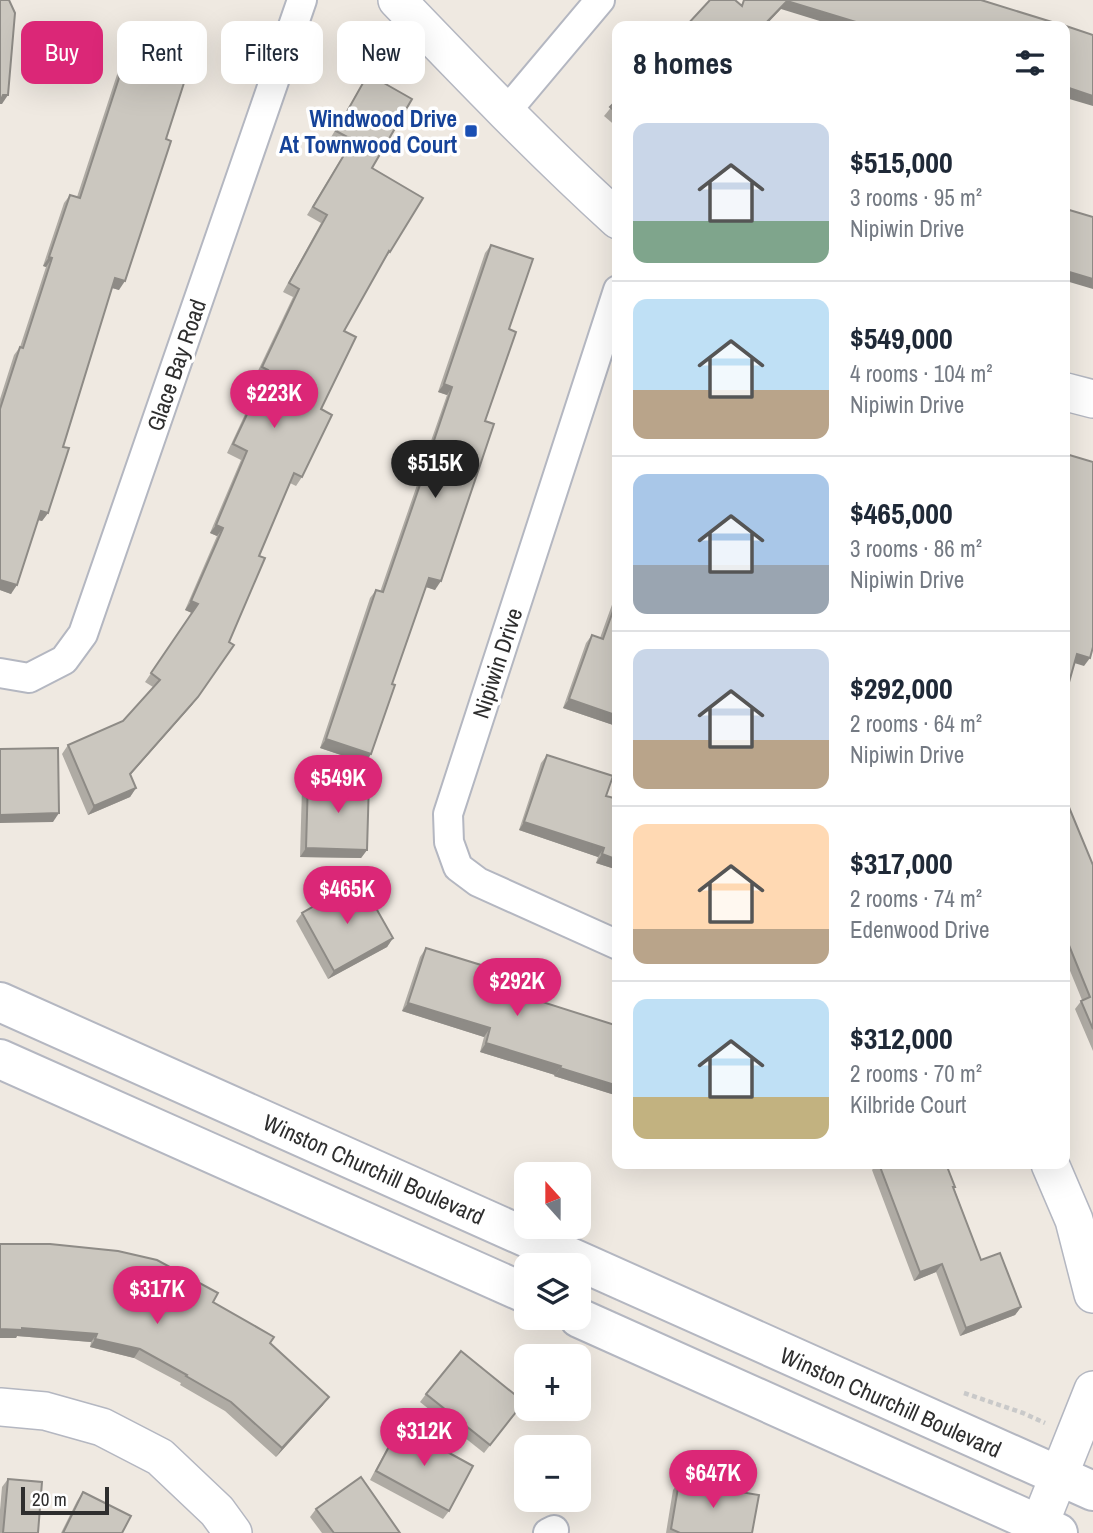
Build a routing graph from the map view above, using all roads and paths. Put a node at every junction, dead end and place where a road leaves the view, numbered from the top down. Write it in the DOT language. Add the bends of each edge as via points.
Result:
graph roads {
  1 [pos="302,0"];
  2 [pos="397,0"];
  3 [pos="600,0"];
  4 [pos="505,113"];
  5 [pos="612,215"];
  6 [pos="612,308"];
  7 [pos="1070,393"];
  8 [pos="1093,399"];
  9 [pos="0,673"];
  10 [pos="612,942"];
  11 [pos="0,1002"];
  12 [pos="0,1059"];
  13 [pos="1051,1169"];
  14 [pos="514,1288"];
  15 [pos="1093,1294"];
  16 [pos="591,1323"];
  17 [pos="1093,1390"];
  18 [pos="0,1408"];
  19 [pos="1076,1484"];
  20 [pos="1045,1530"];
  21 [pos="233,1533"];
  1 -- 9 [label="street, Glace Bay Road" via="83,634 64,660 29,678"];
  2 -- 4 [label="street"];
  3 -- 4 [label="street"];
  4 -- 5 [label="street"];
  6 -- 10 [label="street, Nipiwin Drive" via="448,814 449,842 458,867 478,883"];
  7 -- 8 [label="street"];
  11 -- 19 [label="main road, Winston Churchill Boulevard"];
  12 -- 14 [label="main road"];
  13 -- 15 [label="street" via="1074,1220"];
  16 -- 20 [label="main road"];
  17 -- 19 [label="street"];
  18 -- 21 [label="street" via="45,1411 102,1427 160,1457 217,1511"];
  19 -- 20 [label="street"];
}
